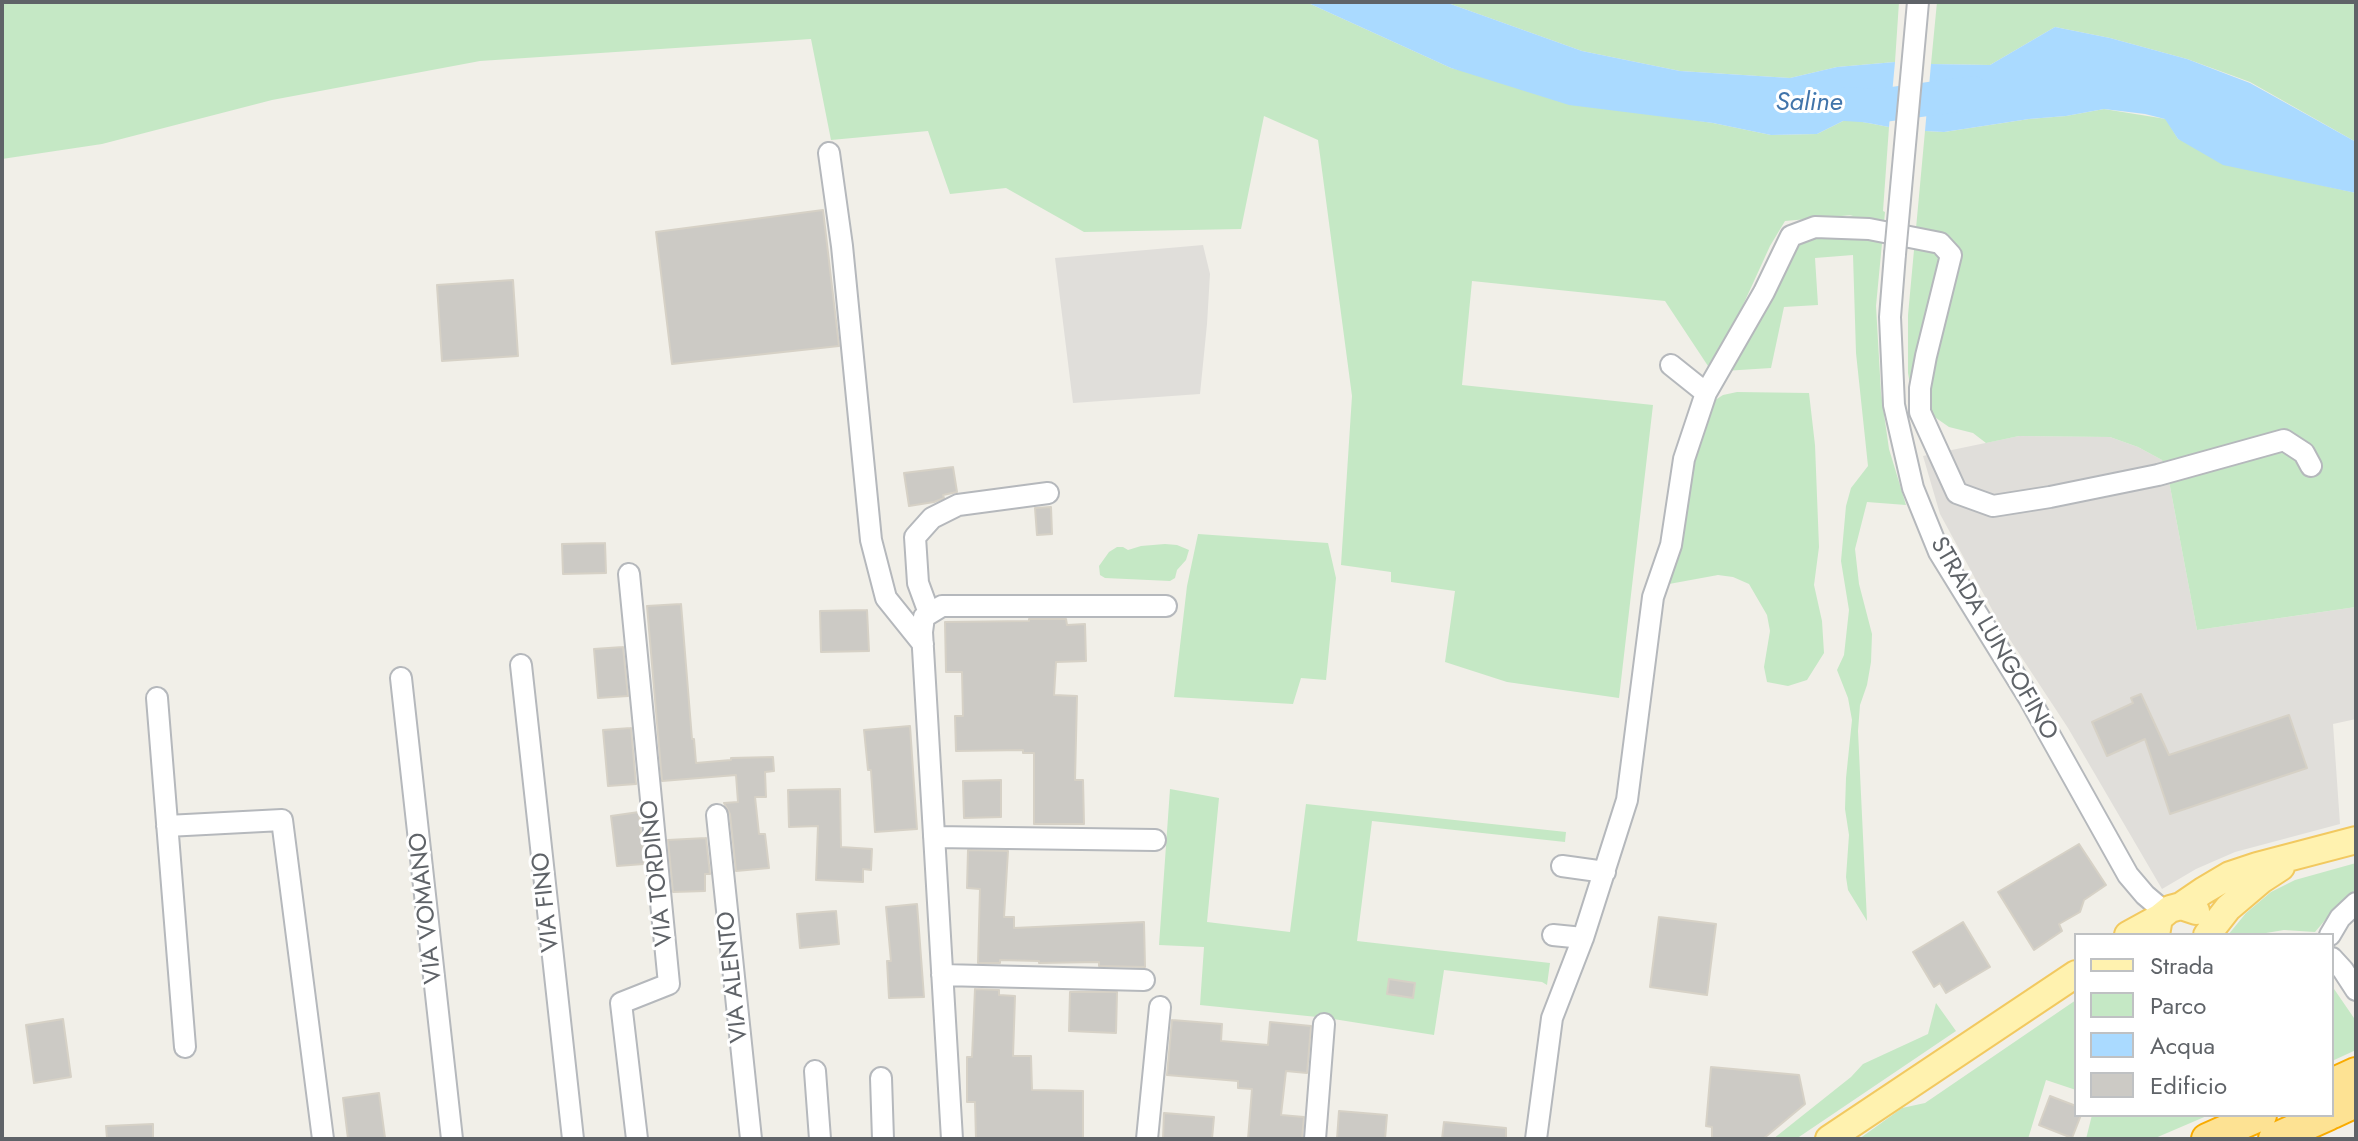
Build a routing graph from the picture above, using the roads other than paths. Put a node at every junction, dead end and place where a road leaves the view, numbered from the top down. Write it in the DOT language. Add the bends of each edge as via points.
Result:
graph roads {
  1 [pos="1918,2"];
  2 [pos="829,153"];
  3 [pos="1671,365"];
  4 [pos="1706,393"];
  5 [pos="1900,433"];
  6 [pos="1935,443"];
  7 [pos="2311,466"];
  8 [pos="1048,493"];
  9 [pos="629,574"];
  10 [pos="1166,606"];
  11 [pos="929,613"];
  12 [pos="923,644"];
  13 [pos="521,665"];
  14 [pos="401,678"];
  15 [pos="157,698"];
  16 [pos="717,815"];
  17 [pos="167,826"];
  18 [pos="934,837"];
  19 [pos="1155,840"];
  20 [pos="2356,840"];
  21 [pos="2300,854"];
  22 [pos="1562,866"];
  23 [pos="1605,872"];
  24 [pos="2356,903"];
  25 [pos="2165,918"];
  26 [pos="2132,933"];
  27 [pos="2207,933"];
  28 [pos="2209,933"];
  29 [pos="2331,933"];
  30 [pos="1553,935"];
  31 [pos="1583,938"];
  32 [pos="2334,960"];
  33 [pos="942,975"];
  34 [pos="2074,975"];
  35 [pos="1144,980"];
  36 [pos="2356,990"];
  37 [pos="1160,1007"];
  38 [pos="1324,1024"];
  39 [pos="185,1047"];
  40 [pos="815,1071"];
  41 [pos="2356,1073"];
  42 [pos="881,1078"];
  43 [pos="2334,1083"];
  44 [pos="2356,1102"];
  45 [pos="2334,1112"];
  46 [pos="2256,1117"];
  47 [pos="2323,1117"];
  48 [pos="323,1139"];
  49 [pos="452,1139"];
  50 [pos="573,1139"];
  51 [pos="637,1139"];
  52 [pos="751,1139"];
  53 [pos="820,1139"];
  54 [pos="883,1139"];
  55 [pos="952,1139"];
  56 [pos="1147,1139"];
  57 [pos="1315,1139"];
  58 [pos="1536,1139"];
  59 [pos="1829,1139"];
  60 [pos="2207,1139"];
  61 [pos="2274,1139"];
  1 -- 5 [label="street, STRADA LUNGOFINO, bridge" via="1890,317"];
  2 -- 12 [label="street" via="871,540 886,598"];
  3 -- 4 [label="street"];
  4 -- 6 [label="street" via="1791,236 1815,227 1869,229 1940,243 1951,255 1920,388 1920,412"];
  4 -- 23 [label="street" via="1684,459 1671,545 1653,597 1627,800"];
  5 -- 6 [label="street" via="1921,432"];
  5 -- 25 [label="street, STRADA LUNGOFINO" via="1913,488 1939,552 2128,875"];
  6 -- 7 [label="street" via="1957,493 1993,506 2158,475 2284,440 2304,453"];
  8 -- 11 [label="street" via="958,505 932,518 915,537 918,583"];
  9 -- 51 [label="street, VIA TORDINO" via="669,984 621,1003"];
  10 -- 11 [label="street" via="970,605 942,606"];
  11 -- 12 [label="street" via="924,617"];
  12 -- 18 [label="street"];
  13 -- 50 [label="street, VIA FINO"];
  14 -- 49 [label="street, VIA VOMANO"];
  15 -- 17 [label="street"];
  16 -- 52 [label="street, VIA ALENTO"];
  17 -- 39 [label="street"];
  17 -- 48 [label="street" via="282,820"];
  18 -- 19 [label="street"];
  18 -- 33 [label="street"];
  20 -- 21 [label="main road, STRADA LUNGOFINO"];
  21 -- 25 [label="main road, STRADA LUNGOFINO" via="2230,875"];
  21 -- 28 [label="main road, STRADA LUNGOFINO" via="2228,908"];
  22 -- 23 [label="street"];
  23 -- 31 [label="street"];
  24 -- 29 [label="street"];
  25 -- 26 [label="main road, STRADA LUNGOFINO"];
  25 -- 27 [label="main road, STRADA LUNGOFINO" via="2195,911"];
  30 -- 31 [label="street"];
  31 -- 58 [label="street" via="1552,1018"];
  32 -- 36 [label="street"];
  33 -- 35 [label="street"];
  33 -- 55 [label="street"];
  34 -- 59 [label="main road"];
  37 -- 56 [label="street"];
  38 -- 57 [label="street"];
  40 -- 53 [label="street"];
  41 -- 43 [label="highway"];
  42 -- 54 [label="street"];
  44 -- 45 [label="highway"];
  46 -- 60 [label="highway"];
  47 -- 61 [label="highway"];
}
